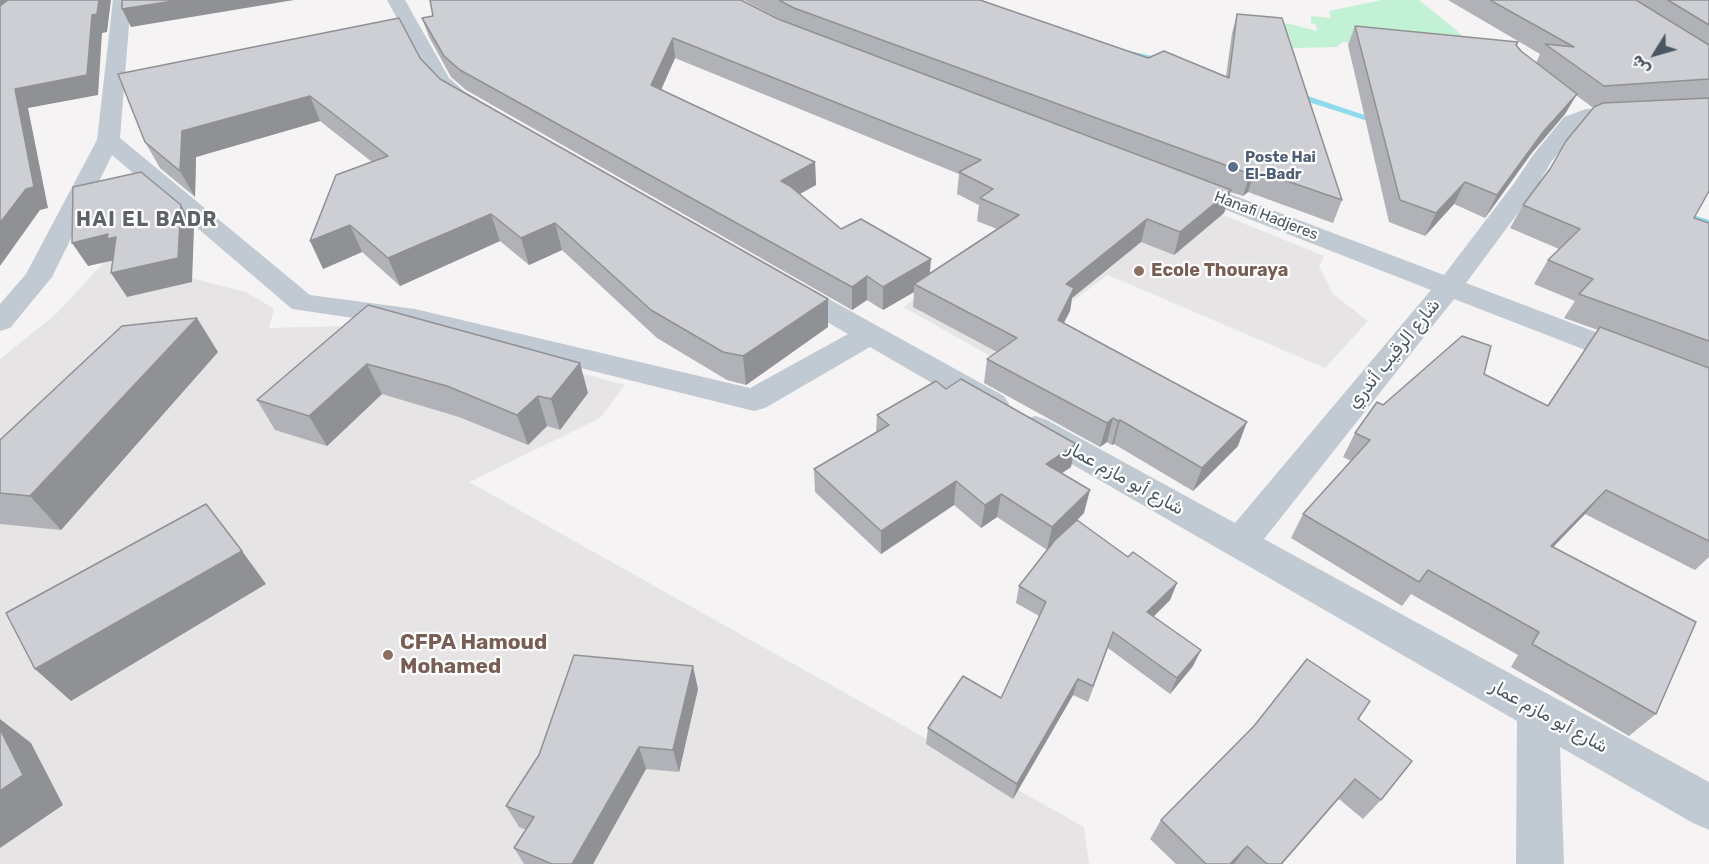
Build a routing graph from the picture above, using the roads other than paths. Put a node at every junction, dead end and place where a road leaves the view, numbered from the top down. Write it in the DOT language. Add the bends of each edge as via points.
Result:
graph roads {
  1 [pos="122,0"];
  2 [pos="396,0"];
  3 [pos="1709,108"];
  4 [pos="498,121"];
  5 [pos="108,140"];
  6 [pos="1162,176"];
  7 [pos="766,276"];
  8 [pos="1450,286"];
  9 [pos="0,322"];
  10 [pos="869,335"];
  11 [pos="1709,387"];
  12 [pos="1240,543"];
  13 [pos="1538,711"];
  14 [pos="1709,807"];
  15 [pos="1540,864"];
  1 -- 5 [label="street"];
  2 -- 4 [label="street" via="440,81 457,97"];
  3 -- 8 [label="street, شارع الرقيب أندري" via="1577,109 1572,122"];
  5 -- 9 [label="street" via="38,278"];
  5 -- 10 [label="street" via="302,303 415,318 754,400"];
  6 -- 8 [label="street, Hanafi Hadjeres"];
  7 -- 10 [label="street, شارع أبو مازم عمار"];
  8 -- 11 [label="street, Hanafi Hadjeres"];
  8 -- 12 [label="street, شارع الرقيب أندري"];
  10 -- 12 [label="street, شارع أبو مازم عمار"];
  12 -- 13 [label="street, شارع أبو مازم عمار"];
  13 -- 14 [label="street, شارع أبو مازم عمار"];
  13 -- 15 [label="street"];
}
